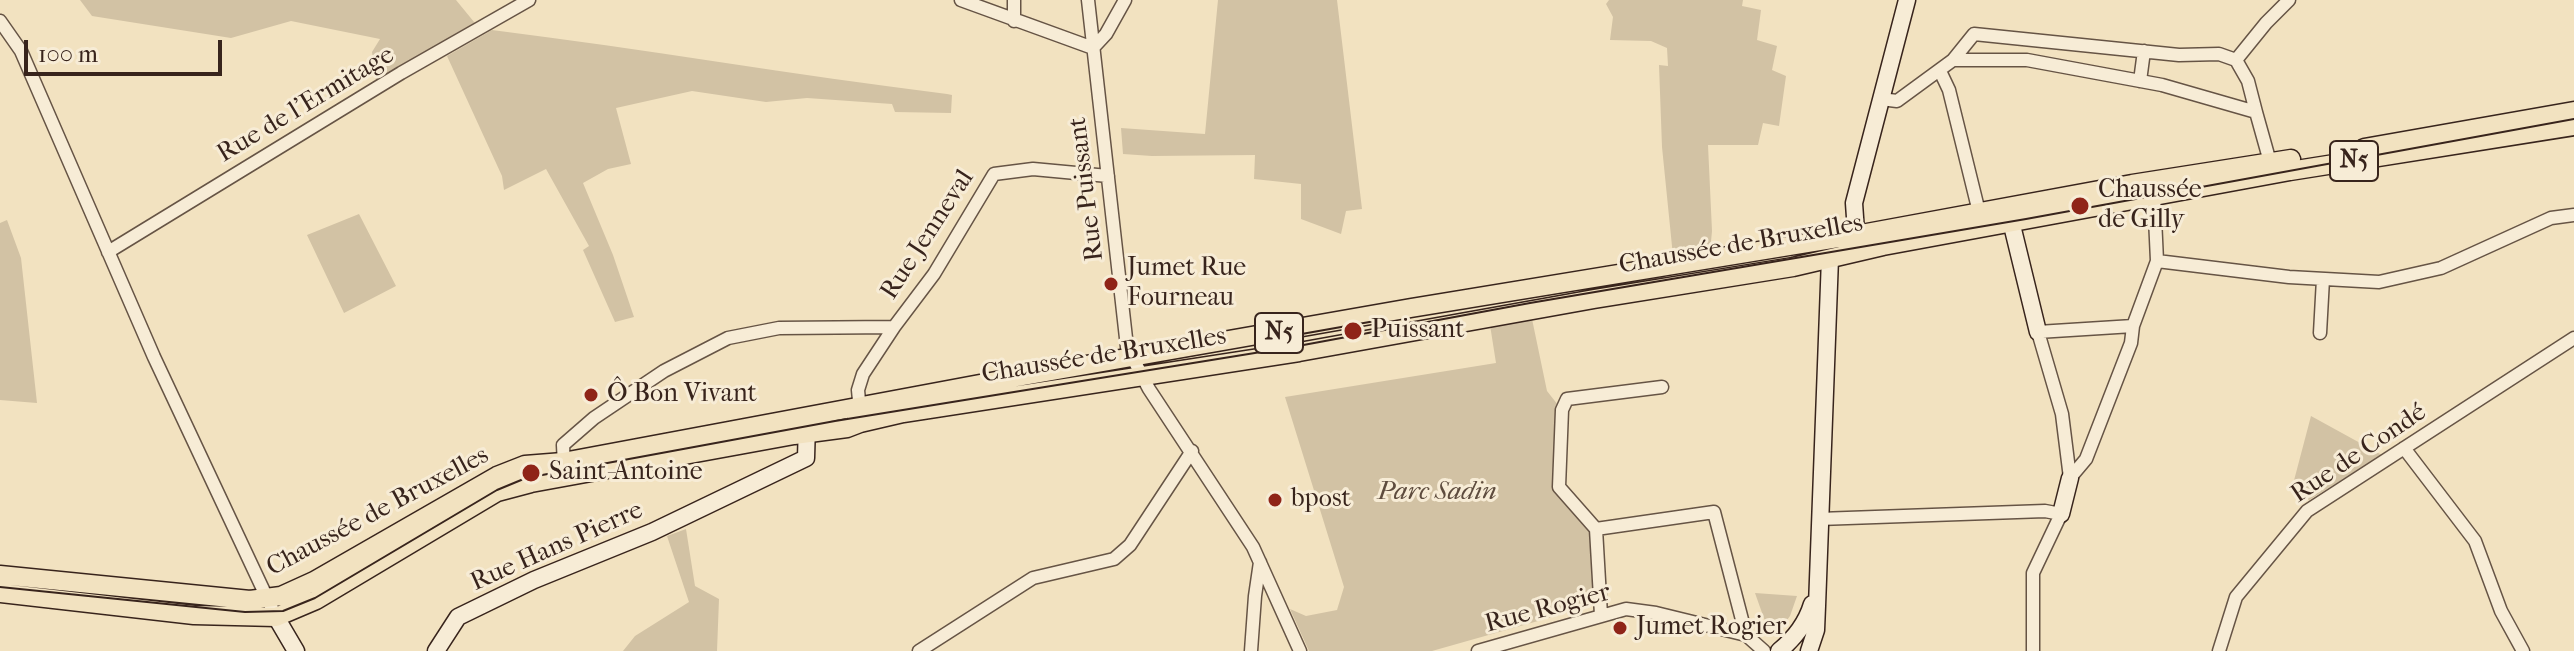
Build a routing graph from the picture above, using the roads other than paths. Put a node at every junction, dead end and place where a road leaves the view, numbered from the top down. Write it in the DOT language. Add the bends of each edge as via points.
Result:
graph roads {
  1 [pos="529,0"];
  2 [pos="961,0"];
  3 [pos="1014,0"];
  4 [pos="1088,0"];
  5 [pos="1125,0"];
  6 [pos="1907,0"];
  7 [pos="2289,0"];
  8 [pos="0,21"];
  9 [pos="1014,21"];
  10 [pos="2051,42"];
  11 [pos="1093,48"];
  12 [pos="2144,51"];
  13 [pos="1953,60"];
  14 [pos="2236,60"];
  15 [pos="2048,64"];
  16 [pos="1940,71"];
  17 [pos="2140,81"];
  18 [pos="1881,99"];
  19 [pos="2574,111"];
  20 [pos="2256,112"];
  21 [pos="2574,126"];
  22 [pos="2270,162"];
  23 [pos="1108,176"];
  24 [pos="2154,196"];
  25 [pos="1979,212"];
  26 [pos="2009,215"];
  27 [pos="2574,215"];
  28 [pos="1856,244"];
  29 [pos="1831,249"];
  30 [pos="108,252"];
  31 [pos="2157,261"];
  32 [pos="2323,279"];
  33 [pos="2133,326"];
  34 [pos="894,327"];
  35 [pos="2038,332"];
  36 [pos="2320,333"];
  37 [pos="2574,338"];
  38 [pos="1138,369"];
  39 [pos="1662,387"];
  40 [pos="860,415"];
  41 [pos="806,426"];
  42 [pos="2404,448"];
  43 [pos="1192,451"];
  44 [pos="564,469"];
  45 [pos="2070,478"];
  46 [pos="2061,514"];
  47 [pos="1819,519"];
  48 [pos="1596,529"];
  49 [pos="1260,562"];
  50 [pos="0,575"];
  51 [pos="1816,587"];
  52 [pos="0,593"];
  53 [pos="273,608"];
  54 [pos="1601,615"];
  55 [pos="1746,635"];
  56 [pos="296,651"];
  57 [pos="436,651"];
  58 [pos="919,651"];
  59 [pos="1251,651"];
  60 [pos="1300,651"];
  61 [pos="1478,651"];
  62 [pos="1764,651"];
  63 [pos="1779,651"];
  64 [pos="1809,651"];
  65 [pos="2033,651"];
  66 [pos="2219,651"];
  67 [pos="2523,651"];
  1 -- 30 [label="street, Rue de l'Ermitage"];
  2 -- 9 [label="street"];
  3 -- 9 [label="street"];
  4 -- 11 [label="street, Rue Puissant"];
  5 -- 11 [label="street"];
  6 -- 18 [label="street"];
  7 -- 14 [label="street"];
  8 -- 30 [label="street" via="21,51"];
  9 -- 11 [label="street"];
  10 -- 12 [label="street"];
  10 -- 13 [label="street" via="1974,34"];
  10 -- 15 [label="street"];
  11 -- 23 [label="street, Rue Puissant"];
  12 -- 14 [label="street" via="2219,54"];
  12 -- 17 [label="street"];
  13 -- 15 [label="street"];
  13 -- 16 [label="street"];
  14 -- 20 [label="street"];
  15 -- 17 [label="street"];
  16 -- 18 [label="street" via="1897,101"];
  16 -- 25 [label="street"];
  17 -- 20 [label="street"];
  18 -- 28 [label="street" via="1854,203"];
  19 -- 22 [label="main road, Chaussée de Bruxelles / N5"];
  20 -- 22 [label="street"];
  21 -- 24 [label="main road, Chaussée de Bruxelles / N5"];
  22 -- 26 [label="main road, Chaussée de Bruxelles / N5"];
  23 -- 34 [label="street, Rue Jenneval" via="1033,169 994,174 934,274"];
  23 -- 38 [label="street, Rue Puissant" via="1127,347"];
  24 -- 26 [label="main road, Chaussée de Bruxelles / N5"];
  24 -- 31 [label="street"];
  25 -- 26 [label="main road, Chaussée de Bruxelles / N5"];
  25 -- 28 [label="main road, Chaussée de Bruxelles / N5"];
  26 -- 28 [label="main road, Chaussée de Bruxelles / N5"];
  26 -- 35 [label="street"];
  27 -- 32 [label="street" via="2551,218 2441,268 2379,282"];
  28 -- 29 [label="main road, Chaussée de Bruxelles / N5"];
  29 -- 38 [label="main road, Chaussée de Bruxelles / N5" via="1718,279 1299,352"];
  29 -- 38 [label="main road, Chaussée de Bruxelles / N5" via="1716,258 1411,308"];
  29 -- 47 [label="street"];
  30 -- 53 [label="street"];
  31 -- 32 [label="street"];
  31 -- 33 [label="street"];
  32 -- 36 [label="street"];
  33 -- 35 [label="street"];
  33 -- 45 [label="street" via="2086,459"];
  34 -- 40 [label="street, Rue Jenneval" via="863,374"];
  34 -- 44 [label="street" via="779,328 728,338 664,371 594,418 563,445"];
  35 -- 45 [label="street" via="2062,414"];
  37 -- 42 [label="street, Rue de Condé"];
  38 -- 40 [label="main road, Chaussée de Bruxelles / N5" via="1012,378"];
  38 -- 43 [label="street"];
  39 -- 48 [label="street" via="1564,403 1559,487"];
  40 -- 41 [label="main road, Chaussée de Bruxelles / N5" via="847,428"];
  40 -- 44 [label="main road, Chaussée de Bruxelles / N5"];
  41 -- 44 [label="main road, Chaussée de Bruxelles / N5"];
  41 -- 57 [label="street, Rue Hans Pierre" via="806,458 458,617"];
  42 -- 66 [label="street, Rue de Condé" via="2307,511 2236,597"];
  42 -- 67 [label="street" via="2475,541 2501,611"];
  43 -- 49 [label="street"];
  43 -- 58 [label="street" via="1130,545 1114,559 1033,578"];
  44 -- 53 [label="main road, Chaussée de Bruxelles / N5" via="525,465 497,476"];
  45 -- 46 [label="street"];
  46 -- 47 [label="street"];
  46 -- 65 [label="street" via="2033,573"];
  47 -- 51 [label="street"];
  48 -- 54 [label="street"];
  48 -- 55 [label="street" via="1714,512"];
  49 -- 59 [label="street"];
  49 -- 60 [label="street"];
  50 -- 53 [label="main road, Chaussée de Bruxelles / N5" via="250,600"];
  51 -- 63 [label="street" via="1802,627"];
  51 -- 64 [label="street" via="1816,630"];
  52 -- 53 [label="main road, Chaussée de Bruxelles / N5" via="194,615"];
  53 -- 56 [label="street"];
  54 -- 55 [label="street, Rue Rogier" via="1626,609 1656,613"];
  54 -- 61 [label="street, Rue Rogier"];
  55 -- 62 [label="street, Rue Rogier"];
}
